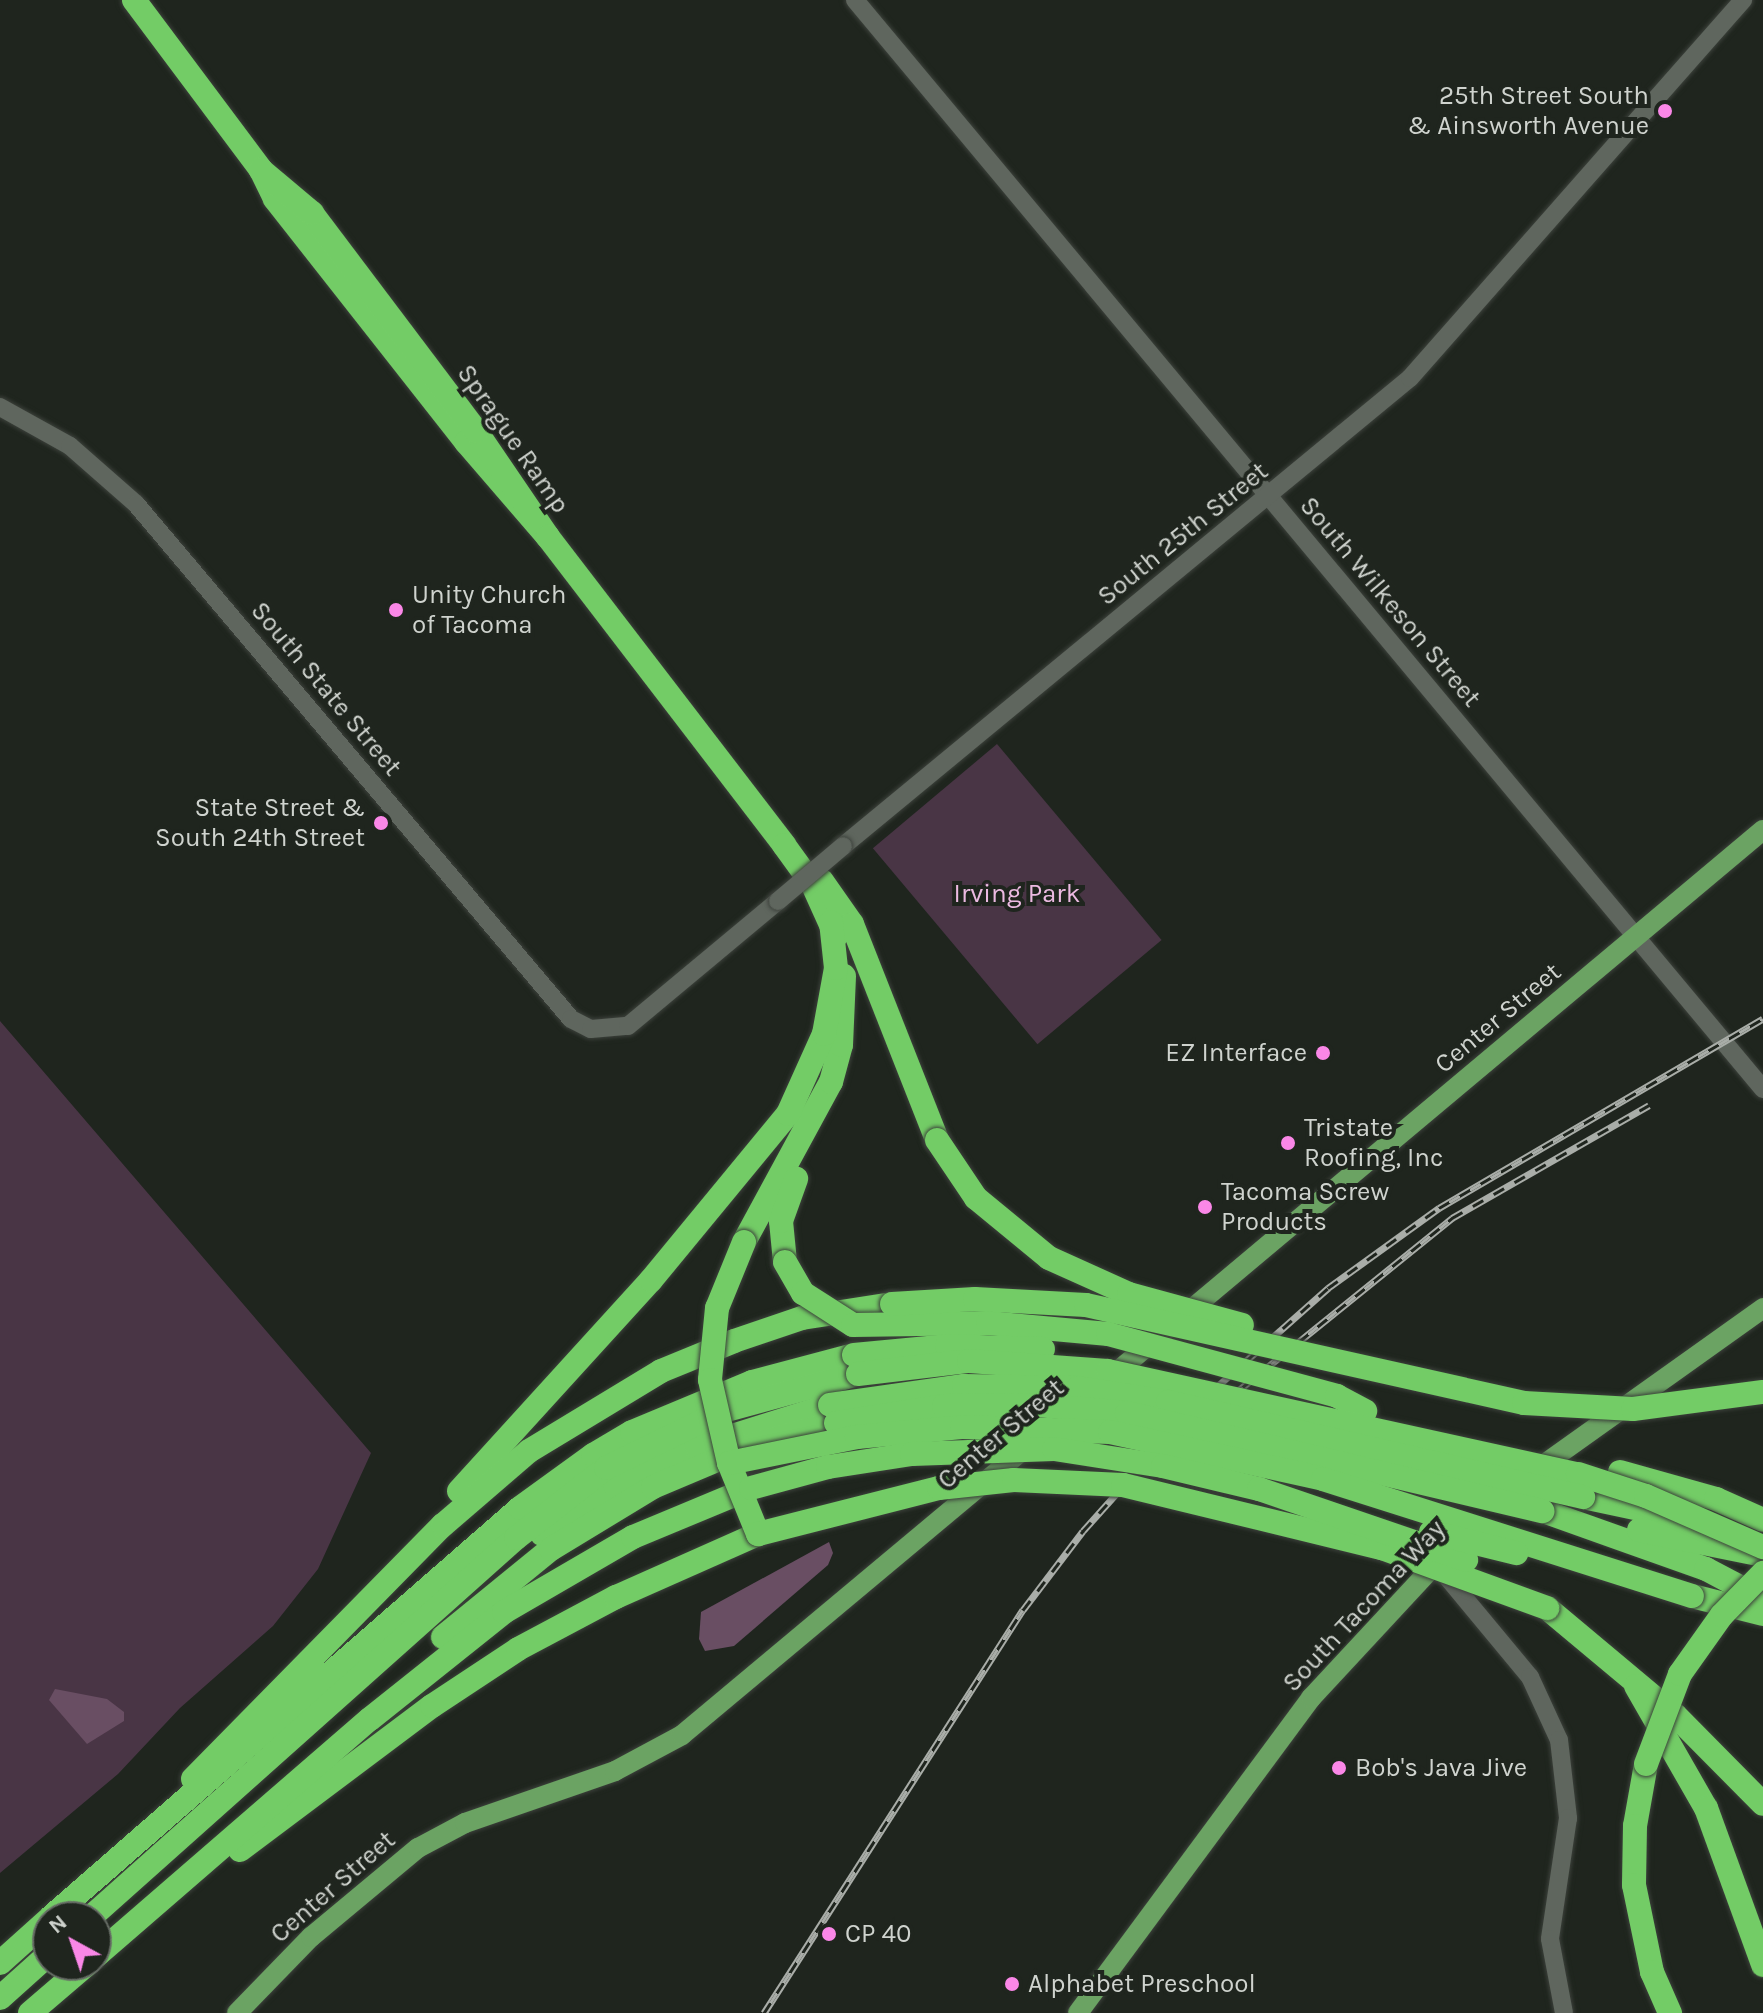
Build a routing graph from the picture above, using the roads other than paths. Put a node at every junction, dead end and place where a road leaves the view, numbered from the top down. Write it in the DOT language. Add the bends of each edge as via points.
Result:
graph roads {
  1 [pos="134,0"];
  2 [pos="855,0"];
  3 [pos="1743,0"];
  4 [pos="0,407"];
  5 [pos="1269,497"];
  6 [pos="1763,830"];
  7 [pos="784,845"];
  8 [pos="831,922"];
  9 [pos="1636,937"];
  10 [pos="844,1024"];
  11 [pos="591,1029"];
  12 [pos="1763,1089"];
  13 [pos="1763,1308"];
  14 [pos="856,1365"];
  15 [pos="1369,1370"];
  16 [pos="1763,1392"];
  17 [pos="1365,1411"];
  18 [pos="833,1414"];
  19 [pos="729,1463"];
  20 [pos="1297,1500"];
  21 [pos="1543,1511"];
  22 [pos="1763,1520"];
  23 [pos="758,1534"];
  24 [pos="1763,1535"];
  25 [pos="1763,1547"];
  26 [pos="1763,1555"];
  27 [pos="1435,1563"];
  28 [pos="1763,1573"];
  29 [pos="1692,1596"];
  30 [pos="1763,1599"];
  31 [pos="1547,1608"];
  32 [pos="1763,1614"];
  33 [pos="296,1672"];
  34 [pos="1636,1686"];
  35 [pos="353,1687"];
  36 [pos="370,1719"];
  37 [pos="1763,1804"];
  38 [pos="135,1843"];
  39 [pos="187,1878"];
  40 [pos="69,1901"];
  41 [pos="109,1901"];
  42 [pos="32,1934"];
  43 [pos="112,1942"];
  44 [pos="0,1963"];
  45 [pos="1763,1965"];
  46 [pos="32,1969"];
  47 [pos="67,1981"];
  48 [pos="0,1998"];
  49 [pos="30,2013"];
  50 [pos="237,2013"];
  51 [pos="1078,2013"];
  52 [pos="1564,2013"];
  53 [pos="1670,2013"];
  1 -- 7 [label="highway, Sprague Ramp" via="261,170 285,211 548,537"];
  2 -- 5 [label="street, South Wilkeson Street"];
  3 -- 5 [label="street, South 25th Street" via="1410,378"];
  4 -- 11 [label="street, South State Street" via="70,446 136,504 554,1003"];
  5 -- 9 [label="street, South Wilkeson Street"];
  5 -- 11 [label="street, South 25th Street, bridge" via="635,1021 621,1029"];
  6 -- 9 [label="main road, Center Street"];
  7 -- 8 [label="highway"];
  7 -- 15 [label="highway, bridge" via="824,882 852,924 937,1140 976,1198 1000,1222 1073,1271"];
  8 -- 10 [label="highway" via="845,979"];
  8 -- 33 [label="highway" via="836,968 824,1034 788,1114 651,1280"];
  9 -- 12 [label="street, South Wilkeson Street"];
  9 -- 50 [label="main road, Center Street" via="682,1735 615,1771 465,1823 418,1848 311,1937"];
  10 -- 17 [label="highway, bridge" via="848,1053 840,1087 784,1209 780,1232 785,1262 803,1293 853,1325 988,1323 1108,1334 1337,1396"];
  10 -- 19 [label="highway, bridge" via="831,1082 744,1242 717,1308 710,1380"];
  13 -- 27 [label="main road, South Tacoma Way" via="1558,1453"];
  14 -- 17 [label="highway, bridge" via="947,1346 1063,1350"];
  14 -- 25 [label="highway, bridge" via="969,1361 1108,1371 1578,1474 1660,1501"];
  14 -- 35 [label="highway" via="723,1411 606,1468 516,1538"];
  14 -- 38 [label="highway" via="732,1389 593,1455 520,1508"];
  15 -- 16 [label="highway, bridge" via="1524,1403 1568,1407 1679,1406"];
  15 -- 33 [label="highway, bridge" via="1086,1305 975,1299 892,1304 802,1318 661,1371 591,1410 483,1487"];
  17 -- 22 [label="highway" via="1664,1483"];
  18 -- 21 [label="highway, bridge" via="959,1406 1127,1413"];
  18 -- 24 [label="highway, bridge" via="964,1386 1078,1388 1168,1402"];
  18 -- 35 [label="highway" via="697,1447 616,1487 507,1560"];
  18 -- 36 [label="highway" via="600,1516 431,1647"];
  19 -- 23 [label="highway, bridge"];
  19 -- 29 [label="highway, bridge" via="857,1437 962,1427 1110,1432 1323,1479"];
  20 -- 29 [label="highway, bridge"];
  20 -- 31 [label="highway, bridge" via="1468,1561"];
  20 -- 36 [label="highway, bridge" via="1163,1466 1009,1447 871,1459 751,1488 633,1537 545,1584 472,1634"];
  21 -- 26 [label="highway"];
  21 -- 30 [label="highway" via="1680,1559"];
  23 -- 31 [label="highway, bridge" via="939,1488 1014,1480 1123,1485 1382,1548"];
  23 -- 39 [label="highway" via="562,1625 432,1706 246,1847"];
  27 -- 51 [label="main road, South Tacoma Way" via="1311,1698"];
  27 -- 52 [label="street" via="1530,1677 1559,1740 1568,1818 1550,1939"];
  28 -- 53 [label="highway, bridge" via="1722,1615 1680,1674 1646,1764 1635,1826 1634,1885 1652,1972"];
  29 -- 32 [label="highway"];
  31 -- 34 [label="highway"];
  33 -- 38 [label="highway"];
  34 -- 37 [label="highway" via="1697,1735"];
  34 -- 45 [label="highway" via="1706,1808"];
  35 -- 41 [label="highway"];
  36 -- 39 [label="highway"];
  38 -- 40 [label="highway"];
  39 -- 43 [label="highway"];
  42 -- 44 [label="highway"];
  46 -- 48 [label="highway"];
  47 -- 49 [label="highway"];
}
